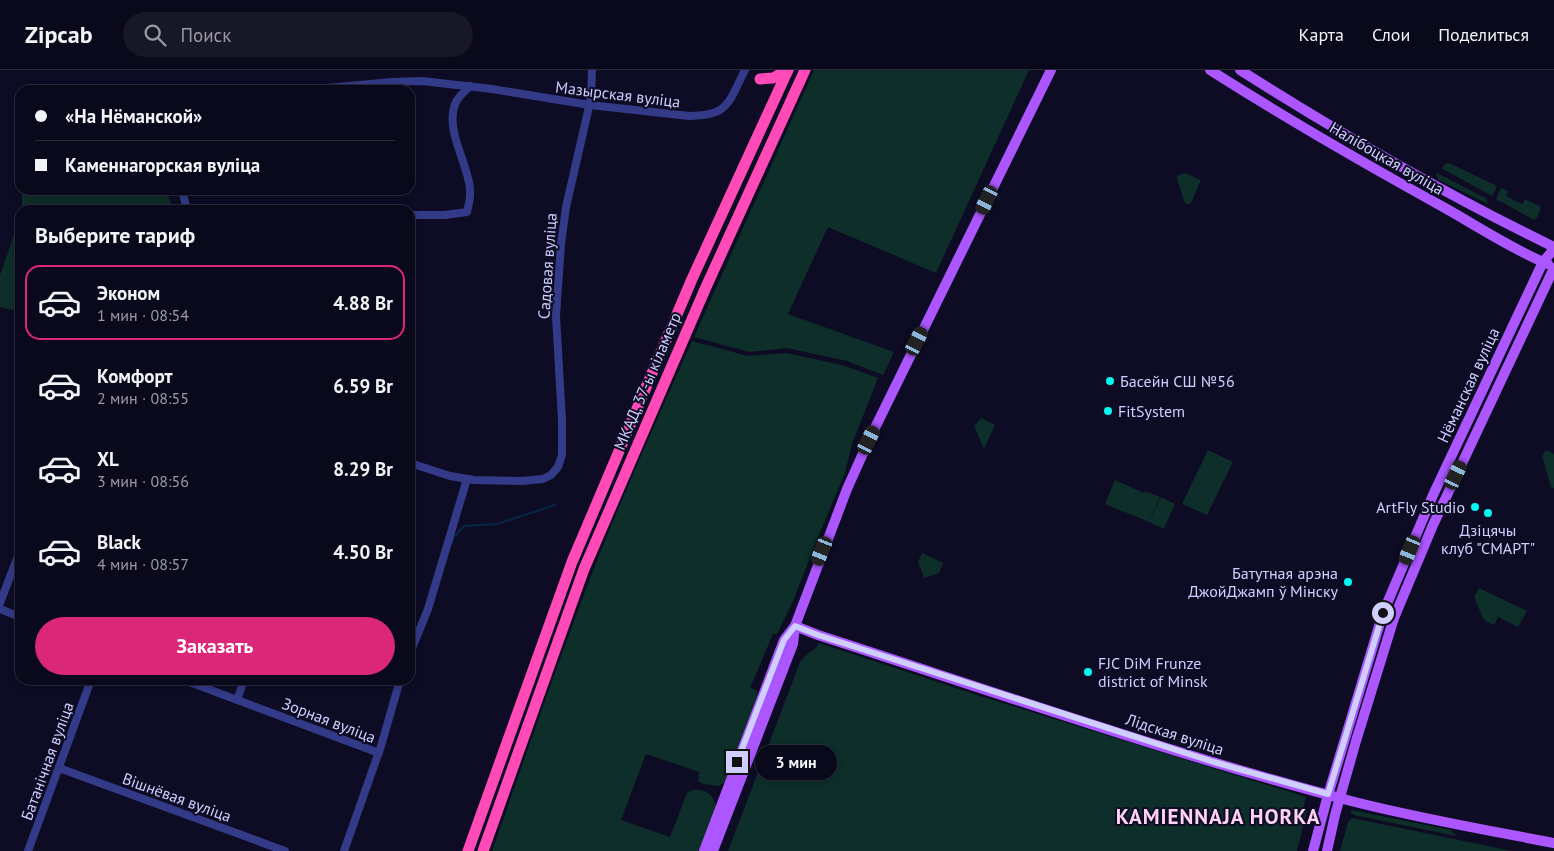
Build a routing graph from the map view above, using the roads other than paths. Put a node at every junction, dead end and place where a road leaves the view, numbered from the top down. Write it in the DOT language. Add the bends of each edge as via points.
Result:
graph roads {
  1 [pos="592,70"];
  2 [pos="745,70"];
  3 [pos="788,70"];
  4 [pos="805,70"];
  5 [pos="1051,70"];
  6 [pos="1210,70"];
  7 [pos="1240,70"];
  8 [pos="760,79"];
  9 [pos="359,85"];
  10 [pos="470,86"];
  11 [pos="772,102"];
  12 [pos="590,105"];
  13 [pos="415,215"];
  14 [pos="1554,248"];
  15 [pos="1543,262"];
  16 [pos="1554,267"];
  17 [pos="415,465"];
  18 [pos="467,479"];
  19 [pos="15,564"];
  20 [pos="1404,564"];
  21 [pos="1414,569"];
  22 [pos="0,603"];
  23 [pos="0,610"];
  24 [pos="15,615"];
  25 [pos="795,626"];
  26 [pos="415,641"];
  27 [pos="89,685"];
  28 [pos="197,685"];
  29 [pos="242,685"];
  30 [pos="399,685"];
  31 [pos="237,700"];
  32 [pos="379,753"];
  33 [pos="59,768"];
  34 [pos="1328,794"];
  35 [pos="1340,798"];
  36 [pos="1554,843"];
  37 [pos="28,851"];
  38 [pos="285,851"];
  39 [pos="344,851"];
  40 [pos="468,851"];
  41 [pos="483,851"];
  42 [pos="704,851"];
  43 [pos="713,851"];
  44 [pos="1314,851"];
  45 [pos="1327,851"];
  1 -- 12 [label="street, Садовая вуліца"];
  2 -- 8 [label="street"];
  2 -- 12 [label="street, Мазырская вуліца" via="727,106 703,116"];
  3 -- 8 [label="highway" via="773,78"];
  3 -- 11 [label="highway, МКАД, 37-ы кіламетр"];
  4 -- 41 [label="highway, МКАД, 37-ы кіламетр" via="584,568"];
  5 -- 25 [label="main road" via="861,457"];
  6 -- 15 [label="main road, Налібоцкая вуліца" via="1382,174"];
  7 -- 14 [label="main road, Налібоцкая вуліца" via="1429,181"];
  8 -- 11 [label="highway" via="769,88"];
  9 -- 10 [label="street, Мазырская вуліца" via="422,81"];
  10 -- 12 [label="street, Мазырская вуліца"];
  10 -- 13 [label="street" via="454,106 453,119 456,142 470,188 467,212"];
  11 -- 40 [label="highway, МКАД, 37-ы кіламетр" via="692,279 572,562"];
  12 -- 18 [label="street, Садовая вуліца" via="566,206 560,254 556,316 562,455 558,467 543,479"];
  14 -- 15 [label="main road, Нёманская вуліца"];
  15 -- 16 [label="main road, Налібоцкая вуліца"];
  15 -- 20 [label="main road, Нёманская вуліца" via="1433,495"];
  16 -- 21 [label="main road, Нёманская вуліца"];
  17 -- 18 [label="street"];
  18 -- 26 [label="street" via="428,609"];
  19 -- 22 [label="street"];
  20 -- 21 [label="main road"];
  20 -- 34 [label="main road, Нёманская вуліца" via="1383,613"];
  21 -- 35 [label="main road, Нёманская вуліца" via="1382,653"];
  23 -- 24 [label="street"];
  25 -- 34 [label="main road, Лідская вуліца" via="1214,762"];
  25 -- 42 [label="main road" via="784,640"];
  25 -- 43 [label="main road" via="793,644"];
  27 -- 33 [label="street, Батанічная вуліца"];
  28 -- 31 [label="street, Зорная вуліца"];
  29 -- 31 [label="street"];
  30 -- 32 [label="street"];
  31 -- 32 [label="street, Зорная вуліца"];
  32 -- 39 [label="street"];
  33 -- 37 [label="street, Батанічная вуліца"];
  33 -- 38 [label="street, Вішнёвая вуліца"];
  34 -- 35 [label="main road, Лідская вуліца"];
  34 -- 44 [label="main road, Нёманская вуліца"];
  35 -- 36 [label="main road, Лідская вуліца"];
  35 -- 45 [label="main road, Нёманская вуліца"];
}
